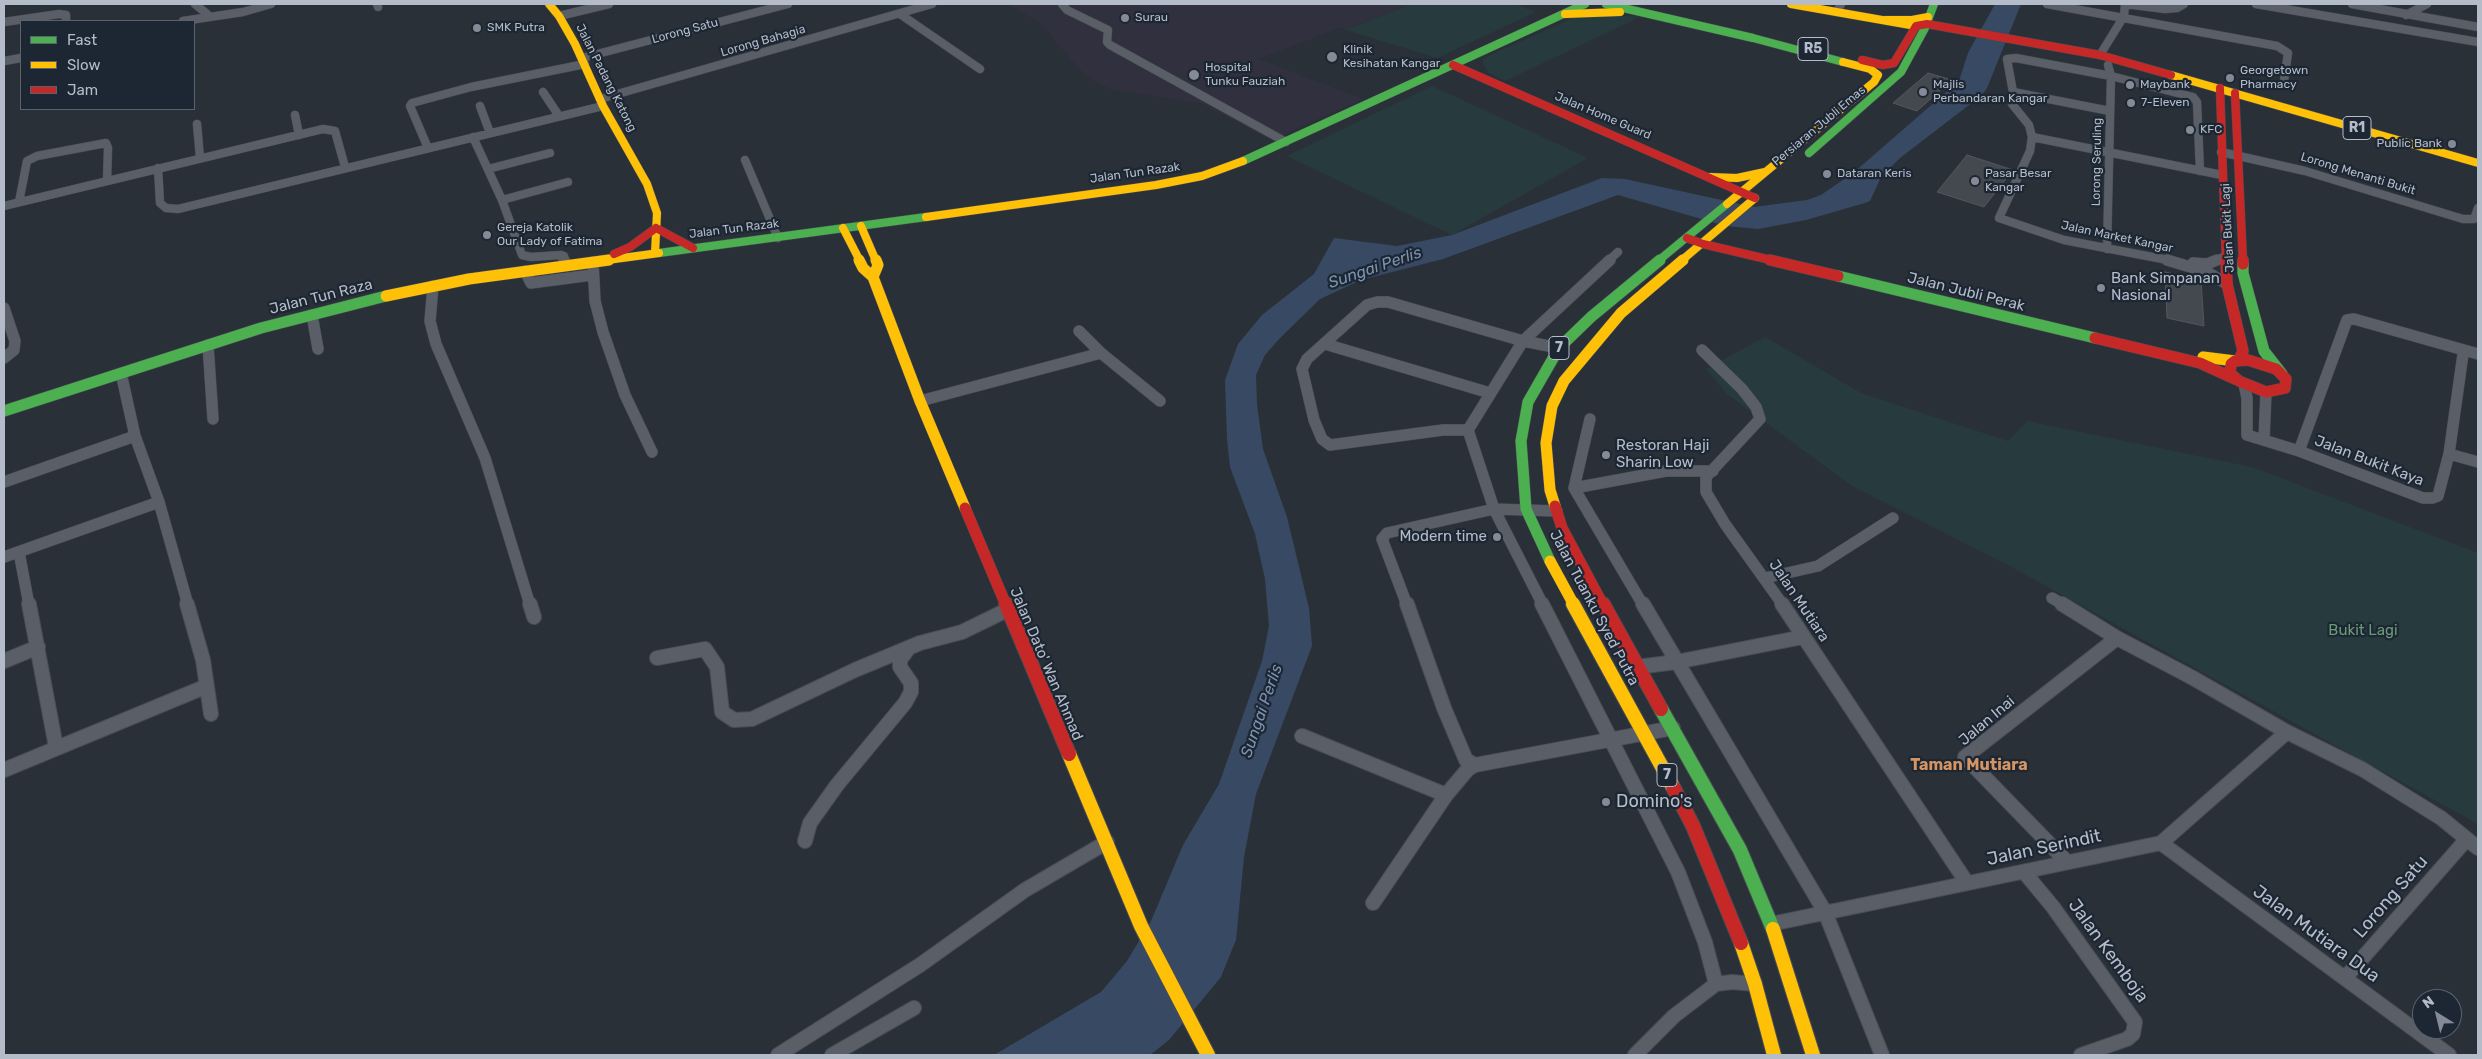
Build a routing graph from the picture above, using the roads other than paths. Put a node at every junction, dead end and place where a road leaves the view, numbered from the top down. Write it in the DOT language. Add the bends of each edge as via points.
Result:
graph roads {
  1 [pos="195,4"];
  2 [pos="271,4"];
  3 [pos="549,4"];
  4 [pos="609,4"];
  5 [pos="788,4"];
  6 [pos="932,4"];
  7 [pos="1062,4"];
  8 [pos="1585,4"];
  9 [pos="1606,4"];
  10 [pos="1625,4"];
  11 [pos="1790,4"];
  12 [pos="1934,4"];
  13 [pos="2047,4"];
  14 [pos="2184,4"];
  15 [pos="2256,4"];
  16 [pos="2352,4"];
  17 [pos="2427,4"];
  18 [pos="28,8"];
  19 [pos="1839,8"];
  20 [pos="1564,9"];
  21 [pos="1639,12"];
  22 [pos="207,14"];
  23 [pos="900,14"];
  24 [pos="2406,15"];
  25 [pos="559,16"];
  26 [pos="2124,16"];
  27 [pos="23,19"];
  28 [pos="66,20"];
  29 [pos="190,20"];
  30 [pos="1886,20"];
  31 [pos="8,21"];
  32 [pos="2478,27"];
  33 [pos="1921,28"];
  34 [pos="4,32"];
  35 [pos="1963,33"];
  36 [pos="2478,42"];
  37 [pos="2015,43"];
  38 [pos="1482,52"];
  39 [pos="2031,55"];
  40 [pos="2100,55"];
  41 [pos="20,58"];
  42 [pos="4,61"];
  43 [pos="583,61"];
  44 [pos="1453,65"];
  45 [pos="1872,66"];
  46 [pos="980,69"];
  47 [pos="1902,70"];
  48 [pos="2110,70"];
  49 [pos="1484,79"];
  50 [pos="1420,80"];
  51 [pos="2284,81"];
  52 [pos="543,92"];
  53 [pos="2013,92"];
  54 [pos="2220,93"];
  55 [pos="1858,95"];
  56 [pos="2235,97"];
  57 [pos="1872,99"];
  58 [pos="601,102"];
  59 [pos="480,106"];
  60 [pos="2110,111"];
  61 [pos="295,116"];
  62 [pos="559,116"];
  63 [pos="197,124"];
  64 [pos="490,133"];
  65 [pos="299,134"];
  66 [pos="473,137"];
  67 [pos="2032,137"];
  68 [pos="1286,142"];
  69 [pos="428,148"];
  70 [pos="2109,152"];
  71 [pos="2221,152"];
  72 [pos="550,153"];
  73 [pos="2238,155"];
  74 [pos="200,158"];
  75 [pos="746,160"];
  76 [pos="1800,160"];
  77 [pos="2478,164"];
  78 [pos="158,168"];
  79 [pos="345,168"];
  80 [pos="488,169"];
  81 [pos="1767,171"];
  82 [pos="2200,171"];
  83 [pos="2478,171"];
  84 [pos="2222,175"];
  85 [pos="1710,177"];
  86 [pos="107,180"];
  87 [pos="568,182"];
  88 [pos="1739,195"];
  89 [pos="502,200"];
  90 [pos="20,202"];
  91 [pos="4,206"];
  92 [pos="2478,208"];
  93 [pos="861,226"];
  94 [pos="656,228"];
  95 [pos="843,228"];
  96 [pos="1691,235"];
  97 [pos="778,238"];
  98 [pos="1707,241"];
  99 [pos="693,248"];
  100 [pos="2107,249"];
  101 [pos="1618,252"];
  102 [pos="655,253"];
  103 [pos="2226,256"];
  104 [pos="593,262"];
  105 [pos="2183,263"];
  106 [pos="564,265"];
  107 [pos="525,270"];
  108 [pos="592,275"];
  109 [pos="873,277"];
  110 [pos="2227,284"];
  111 [pos="433,286"];
  112 [pos="4,308"];
  113 [pos="312,314"];
  114 [pos="1079,331"];
  115 [pos="1523,341"];
  116 [pos="1324,344"];
  117 [pos="208,345"];
  118 [pos="1559,348"];
  119 [pos="318,350"];
  120 [pos="1702,350"];
  121 [pos="1100,354"];
  122 [pos="2463,354"];
  123 [pos="2478,354"];
  124 [pos="4,358"];
  125 [pos="2237,360"];
  126 [pos="121,373"];
  127 [pos="2282,374"];
  128 [pos="2239,381"];
  129 [pos="2266,392"];
  130 [pos="1490,393"];
  131 [pos="920,401"];
  132 [pos="1160,401"];
  133 [pos="4,411"];
  134 [pos="213,419"];
  135 [pos="1590,419"];
  136 [pos="1468,430"];
  137 [pos="135,436"];
  138 [pos="2264,440"];
  139 [pos="2299,451"];
  140 [pos="652,452"];
  141 [pos="2449,454"];
  142 [pos="2478,462"];
  143 [pos="1713,471"];
  144 [pos="4,482"];
  145 [pos="1574,488"];
  146 [pos="160,502"];
  147 [pos="1494,509"];
  148 [pos="1526,509"];
  149 [pos="1557,511"];
  150 [pos="1893,518"];
  151 [pos="19,552"];
  152 [pos="4,557"];
  153 [pos="1765,578"];
  154 [pos="2052,598"];
  155 [pos="1007,610"];
  156 [pos="534,617"];
  157 [pos="1803,637"];
  158 [pos="2117,638"];
  159 [pos="38,647"];
  160 [pos="909,648"];
  161 [pos="657,658"];
  162 [pos="4,661"];
  163 [pos="1676,662"];
  164 [pos="1637,667"];
  165 [pos="207,686"];
  166 [pos="211,714"];
  167 [pos="1673,728"];
  168 [pos="2287,732"];
  169 [pos="1645,733"];
  170 [pos="1302,736"];
  171 [pos="1612,738"];
  172 [pos="56,747"];
  173 [pos="1476,765"];
  174 [pos="4,770"];
  175 [pos="1446,795"];
  176 [pos="2466,840"];
  177 [pos="805,841"];
  178 [pos="1107,842"];
  179 [pos="2161,843"];
  180 [pos="2478,848"];
  181 [pos="2067,862"];
  182 [pos="2024,872"];
  183 [pos="1966,883"];
  184 [pos="1373,903"];
  185 [pos="1825,912"];
  186 [pos="1771,924"];
  187 [pos="2345,978"];
  188 [pos="1716,984"];
  189 [pos="1755,984"];
  190 [pos="914,1008"];
  191 [pos="1206,1051"];
  192 [pos="778,1055"];
  193 [pos="832,1055"];
  194 [pos="1635,1055"];
  195 [pos="1774,1055"];
  196 [pos="1813,1055"];
  197 [pos="1882,1055"];
  198 [pos="2081,1055"];
  199 [pos="2449,1055"];
  1 -- 22 [label="street"];
  2 -- 29 [label="street"];
  3 -- 25 [label="main road, Jalan Padang Katong"];
  4 -- 25 [label="street"];
  5 -- 43 [label="street, Lorong Satu"];
  6 -- 23 [label="street, Lorong Bahagia"];
  7 -- 68 [label="street" via="1067,10 1104,26 1108,30 1107,42 1110,45"];
  8 -- 20 [label="main road, Jalan Tun Razak"];
  9 -- 21 [label="main road, R5"];
  10 -- 21 [label="main road"];
  11 -- 19 [label="main road"];
  12 -- 33 [label="main road"];
  13 -- 26 [label="street"];
  14 -- 26 [label="street" via="2165,9 2125,4"];
  15 -- 36 [label="street"];
  16 -- 24 [label="street"];
  17 -- 24 [label="street"];
  18 -- 27 [label="street"];
  19 -- 30 [label="main road"];
  20 -- 21 [label="main road"];
  20 -- 38 [label="main road, Jalan Tun Razak"];
  21 -- 45 [label="main road, R5"];
  23 -- 46 [label="street"];
  23 -- 58 [label="street, Lorong Bahagia"];
  24 -- 32 [label="street"];
  25 -- 43 [label="main road, Jalan Padang Katong"];
  26 -- 40 [label="street"];
  26 -- 51 [label="street" via="2277,46 2288,53"];
  27 -- 28 [label="street" via="64,14"];
  27 -- 31 [label="street"];
  30 -- 33 [label="main road"];
  30 -- 33 [label="main road" via="1912,20"];
  31 -- 34 [label="street"];
  33 -- 35 [label="main road, R1"];
  33 -- 35 [label="main road" via="1934,34"];
  33 -- 45 [label="main road, R5" via="1896,62"];
  33 -- 47 [label="main road"];
  35 -- 37 [label="main road, R1"];
  37 -- 39 [label="main road, R1"];
  37 -- 40 [label="main road, R1"];
  38 -- 44 [label="main road, Jalan Tun Razak"];
  38 -- 49 [label="main road" via="1477,67"];
  39 -- 48 [label="main road, R1"];
  39 -- 53 [label="street" via="2007,59"];
  40 -- 54 [label="main road, R1"];
  41 -- 42 [label="street"];
  43 -- 58 [label="main road, Jalan Padang Katong"];
  43 -- 69 [label="street, Lorong Satu" via="412,103 410,106"];
  44 -- 49 [label="main road, Jalan Home Guard"];
  44 -- 50 [label="main road, Jalan Tun Razak"];
  45 -- 47 [label="main road"];
  45 -- 55 [label="main road, Persiaran Jubli Emas / 7" via="1878,75"];
  47 -- 57 [label="main road, Persiaran Jubli Emas"];
  48 -- 54 [label="main road, R1"];
  48 -- 60 [label="street, Lorong Seruling"];
  48 -- 82 [label="street" via="2184,94 2197,102"];
  49 -- 50 [label="main road" via="1454,75"];
  49 -- 85 [label="main road, Jalan Home Guard"];
  50 -- 68 [label="main road, Jalan Tun Razak"];
  52 -- 62 [label="street"];
  53 -- 60 [label="street"];
  53 -- 67 [label="street" via="2012,104 2028,124"];
  54 -- 56 [label="main road, R1"];
  54 -- 71 [label="main road, Jalan Bukit Lagi"];
  55 -- 57 [label="main road"];
  55 -- 81 [label="main road, Persiaran Jubli Emas / 7"];
  56 -- 73 [label="main road, Jalan Bukit Lagi"];
  56 -- 77 [label="main road, R1"];
  56 -- 83 [label="main road, R1"];
  57 -- 76 [label="main road, Persiaran Jubli Emas"];
  58 -- 62 [label="street, Lorong Bahagia"];
  58 -- 94 [label="main road, Jalan Padang Katong" via="647,184 657,213"];
  59 -- 64 [label="street"];
  60 -- 70 [label="street, Lorong Seruling"];
  61 -- 65 [label="street"];
  62 -- 64 [label="street, Lorong Bahagia"];
  63 -- 74 [label="street"];
  64 -- 66 [label="street, Lorong Bahagia"];
  65 -- 74 [label="street"];
  65 -- 79 [label="street" via="333,129"];
  66 -- 69 [label="street, Lorong Bahagia"];
  66 -- 80 [label="street"];
  67 -- 70 [label="street"];
  67 -- 100 [label="street, Jalan Market Kangar" via="2030,150 1999,218 2056,238"];
  68 -- 93 [label="main road, Jalan Tun Razak" via="1239,163 1186,180"];
  69 -- 79 [label="street, Lorong Bahagia"];
  70 -- 82 [label="street"];
  70 -- 100 [label="street, Lorong Seruling"];
  71 -- 73 [label="street, Lorong Menanti Bukit"];
  71 -- 84 [label="main road, Jalan Bukit Lagi"];
  72 -- 80 [label="street"];
  73 -- 92 [label="street, Lorong Menanti Bukit" via="2305,170 2456,218 2470,220 2476,217"];
  73 -- 127 [label="main road, Jalan Bukit Lagi" via="2243,273 2264,351"];
  74 -- 78 [label="street"];
  75 -- 97 [label="street"];
  78 -- 79 [label="street, Lorong Bahagia" via="160,204 171,209"];
  78 -- 86 [label="street"];
  80 -- 89 [label="street"];
  81 -- 85 [label="main road" via="1737,178"];
  81 -- 88 [label="main road, Persiaran Jubli Emas / 7"];
  82 -- 84 [label="street"];
  84 -- 103 [label="main road, Jalan Bukit Lagi"];
  85 -- 88 [label="main road"];
  86 -- 90 [label="street"];
  86 -- 90 [label="street" via="106,143 38,156 27,161"];
  87 -- 89 [label="street"];
  88 -- 96 [label="main road, Jalan Tuanku Syed Putra / 7"];
  88 -- 98 [label="main road, Jalan Tuanku Syed Putra / 7" via="1755,198"];
  89 -- 106 [label="street" via="522,255 531,258 561,255 565,258"];
  90 -- 91 [label="street"];
  93 -- 95 [label="main road, Jalan Tun Razak"];
  93 -- 109 [label="main road" via="878,265"];
  94 -- 99 [label="main road"];
  94 -- 102 [label="main road, Jalan Padang Katong"];
  94 -- 104 [label="main road" via="630,246"];
  95 -- 97 [label="main road, Jalan Tun Razak"];
  95 -- 109 [label="main road" via="863,268"];
  96 -- 98 [label="main road, Jalan Jubli Perak"];
  96 -- 118 [label="main road, Jalan Tuanku Syed Putra / 7" via="1591,317"];
  97 -- 99 [label="main road, Jalan Tun Razak"];
  98 -- 125 [label="main road, Jalan Jubli Perak" via="2200,356"];
  98 -- 128 [label="main road, Jalan Jubli Perak" via="2200,363"];
  98 -- 149 [label="main road, Jalan Tuanku Syed Putra / 7" via="1614,320 1564,381 1552,406 1546,443 1550,490"];
  99 -- 102 [label="main road, Jalan Tun Razak"];
  100 -- 105 [label="street, Jalan Market Kangar"];
  101 -- 115 [label="street"];
  102 -- 104 [label="main road, Jalan Tun Raza"];
  103 -- 105 [label="street" via="2207,264"];
  103 -- 110 [label="main road, Jalan Bukit Lagi"];
  104 -- 106 [label="main road, Jalan Tun Raza"];
  104 -- 108 [label="street"];
  105 -- 110 [label="street, Jalan Market Kangar"];
  106 -- 107 [label="main road, Jalan Tun Raza"];
  107 -- 108 [label="street" via="532,283"];
  107 -- 111 [label="main road, Jalan Tun Raza"];
  108 -- 140 [label="street" via="603,332 625,394"];
  109 -- 131 [label="main road, Jalan Dato' Wan Ahmad"];
  110 -- 125 [label="main road, Jalan Bukit Lagi" via="2243,351"];
  111 -- 113 [label="main road, Jalan Tun Raza"];
  111 -- 156 [label="street" via="430,321 436,344 485,458"];
  112 -- 124 [label="street" via="15,341 14,350"];
  113 -- 117 [label="main road, Jalan Tun Raza"];
  113 -- 119 [label="street"];
  114 -- 121 [label="street"];
  115 -- 116 [label="street" via="1377,302 1367,305"];
  115 -- 118 [label="street"];
  115 -- 130 [label="street"];
  116 -- 130 [label="street"];
  116 -- 136 [label="street" via="1307,359 1302,369 1314,420 1322,439 1330,445 1443,430"];
  117 -- 126 [label="main road, Jalan Tun Raza"];
  117 -- 134 [label="street"];
  118 -- 148 [label="main road, Jalan Tuanku Syed Putra / 7" via="1528,402 1520,441"];
  120 -- 143 [label="street, Jalan Mutiara" via="1742,389 1756,407 1760,419"];
  121 -- 131 [label="street"];
  121 -- 132 [label="street" via="1130,374"];
  122 -- 141 [label="street"];
  123 -- 139 [label="street" via="2354,319 2347,320"];
  125 -- 127 [label="main road, Jalan Jubli Perak" via="2258,361"];
  125 -- 128 [label="main road, Jalan Bukit Lagi" via="2229,368"];
  126 -- 133 [label="main road, Jalan Tun Raza"];
  126 -- 137 [label="street"];
  127 -- 129 [label="main road" via="2287,384 2285,388"];
  128 -- 129 [label="main road, Jalan Jubli Perak"];
  128 -- 138 [label="street, Jalan Bukit Kaya" via="2248,404 2247,435"];
  129 -- 138 [label="street"];
  130 -- 136 [label="street"];
  131 -- 155 [label="main road, Jalan Dato' Wan Ahmad"];
  135 -- 145 [label="street"];
  136 -- 147 [label="street"];
  137 -- 144 [label="street"];
  137 -- 146 [label="street"];
  138 -- 139 [label="street, Jalan Bukit Kaya"];
  139 -- 141 [label="street, Jalan Bukit Kaya" via="2428,499 2438,496"];
  141 -- 142 [label="street"];
  143 -- 145 [label="street" via="1666,471"];
  143 -- 153 [label="street, Jalan Mutiara" via="1706,477 1706,492"];
  145 -- 163 [label="street"];
  146 -- 151 [label="street"];
  146 -- 165 [label="street" via="204,660"];
  147 -- 148 [label="street"];
  147 -- 171 [label="street"];
  147 -- 173 [label="street" via="1387,533 1382,539 1444,708 1466,760"];
  148 -- 149 [label="street"];
  148 -- 169 [label="main road, Jalan Tuanku Syed Putra / 7" via="1556,573"];
  149 -- 164 [label="main road, Jalan Tuanku Syed Putra / 7" via="1562,528"];
  150 -- 153 [label="street" via="1818,566"];
  151 -- 152 [label="street"];
  151 -- 159 [label="street"];
  153 -- 157 [label="street, Jalan Mutiara"];
  154 -- 158 [label="street"];
  155 -- 160 [label="street" via="962,632"];
  155 -- 178 [label="main road, Jalan Dato' Wan Ahmad"];
  157 -- 163 [label="street"];
  157 -- 183 [label="street, Jalan Mutiara"];
  158 -- 168 [label="street"];
  158 -- 181 [label="street, Jalan Inai" via="1965,757"];
  159 -- 162 [label="street"];
  159 -- 172 [label="street"];
  160 -- 161 [label="street" via="752,719 734,720 722,712 717,667 705,650"];
  160 -- 177 [label="street" via="900,660 900,667 912,683 911,692 837,785 810,823"];
  163 -- 164 [label="street"];
  163 -- 185 [label="street"];
  164 -- 167 [label="main road, Jalan Tuanku Syed Putra / 7"];
  165 -- 166 [label="street"];
  165 -- 172 [label="street"];
  167 -- 169 [label="street"];
  167 -- 186 [label="main road, Jalan Tuanku Syed Putra / 7" via="1740,850"];
  168 -- 176 [label="street" via="2362,770 2440,818"];
  168 -- 179 [label="street, Jalan Serindit"];
  169 -- 171 [label="street"];
  169 -- 189 [label="main road, Jalan Tuanku Syed Putra / 7" via="1693,826 1737,931"];
  170 -- 175 [label="street"];
  171 -- 173 [label="street"];
  171 -- 188 [label="street" via="1678,872 1705,942"];
  172 -- 174 [label="street"];
  173 -- 175 [label="street" via="1468,769"];
  175 -- 184 [label="street"];
  176 -- 180 [label="street"];
  176 -- 187 [label="street, Lorong Satu"];
  178 -- 191 [label="main road, Jalan Dato' Wan Ahmad" via="1141,926"];
  178 -- 192 [label="street" via="1025,890 920,965"];
  179 -- 181 [label="street, Jalan Serindit"];
  179 -- 187 [label="street, Jalan Mutiara Dua"];
  181 -- 182 [label="street, Jalan Serindit"];
  182 -- 183 [label="street, Jalan Serindit"];
  182 -- 198 [label="street, Jalan Kemboja" via="2085,949 2135,1022 2133,1034 2127,1039"];
  183 -- 185 [label="street, Jalan Serindit"];
  185 -- 186 [label="street, Jalan Serindit"];
  185 -- 197 [label="street"];
  186 -- 196 [label="main road, Jalan Tuanku Syed Putra / 7"];
  187 -- 199 [label="street, Jalan Mutiara Dua"];
  188 -- 189 [label="street"];
  188 -- 194 [label="street" via="1674,1016"];
  189 -- 195 [label="main road, Jalan Tuanku Syed Putra / 7"];
  190 -- 193 [label="street"];
}
